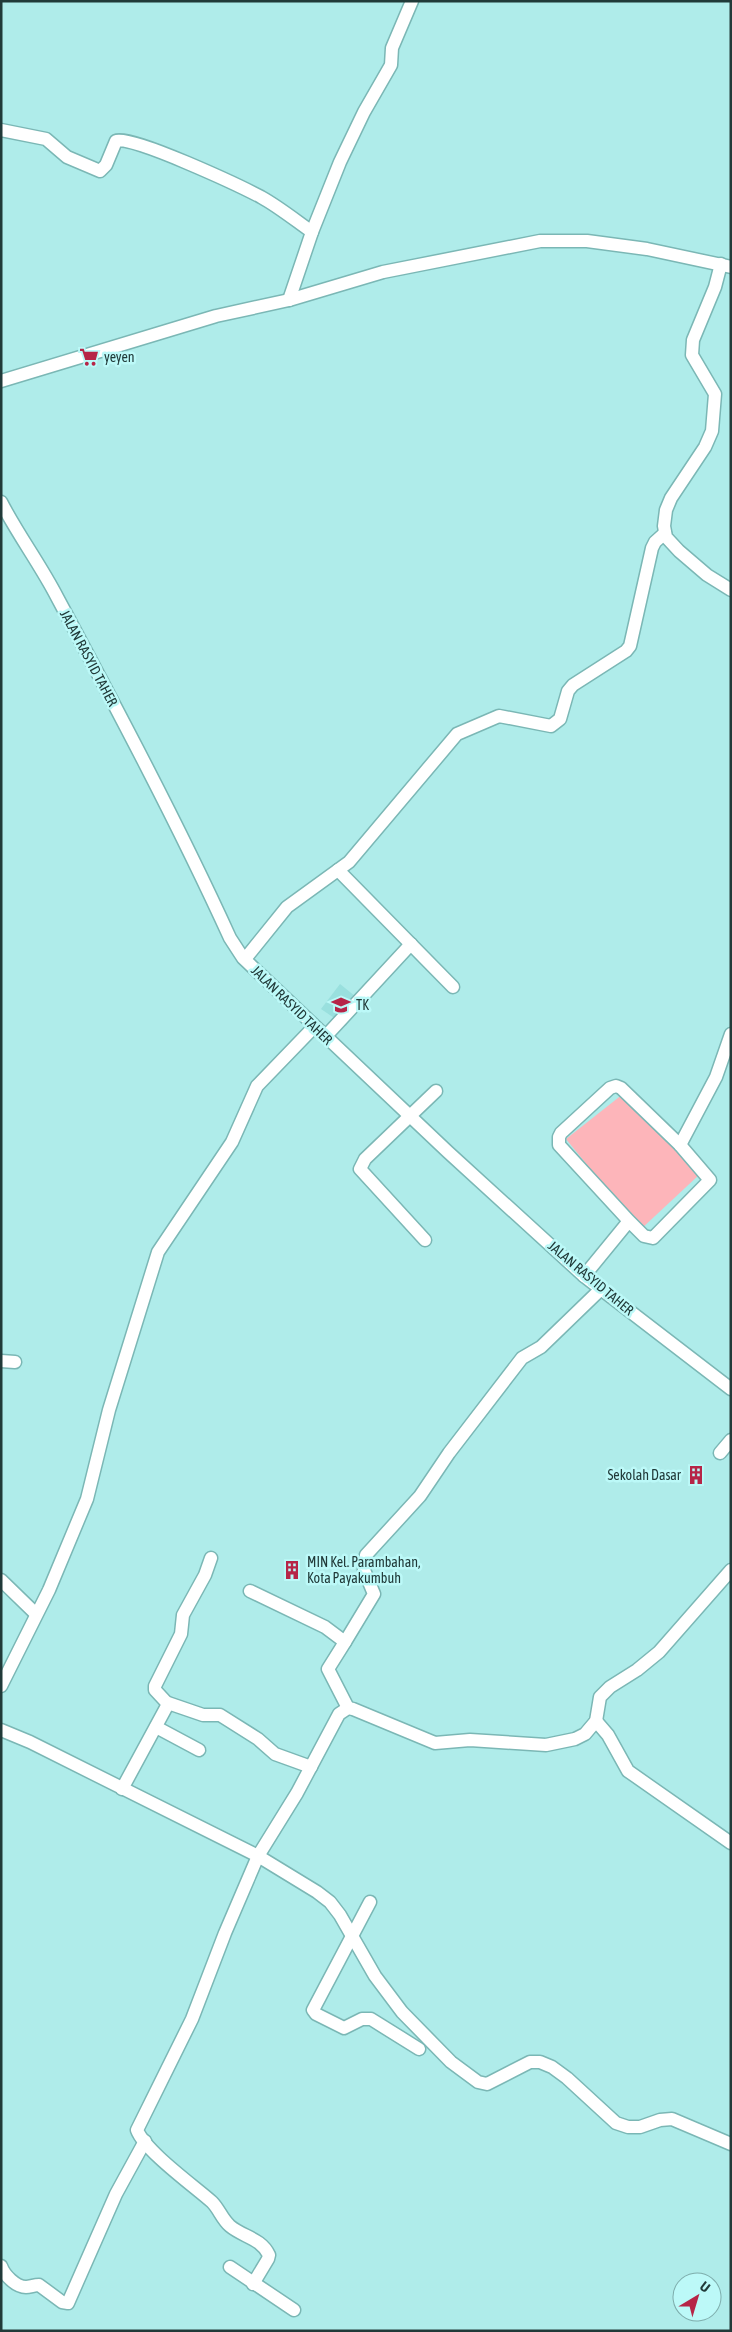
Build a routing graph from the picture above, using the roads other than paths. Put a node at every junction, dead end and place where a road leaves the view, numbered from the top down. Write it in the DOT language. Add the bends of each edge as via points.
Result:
graph roads {
  1 [pos="412,1"];
  2 [pos="1,130"];
  3 [pos="312,232"];
  4 [pos="726,266"];
  5 [pos="289,300"];
  6 [pos="1,381"];
  7 [pos="1,502"];
  8 [pos="666,533"];
  9 [pos="731,590"];
  10 [pos="338,870"];
  11 [pos="411,944"];
  12 [pos="245,959"];
  13 [pos="453,987"];
  14 [pos="314,1027"];
  15 [pos="731,1034"];
  16 [pos="326,1037"];
  17 [pos="436,1091"];
  18 [pos="411,1118"];
  19 [pos="680,1145"];
  20 [pos="629,1221"];
  21 [pos="425,1240"];
  22 [pos="584,1276"];
  23 [pos="601,1288"];
  24 [pos="1,1361"];
  25 [pos="15,1362"];
  26 [pos="731,1389"];
  27 [pos="731,1440"];
  28 [pos="720,1453"];
  29 [pos="211,1558"];
  30 [pos="731,1570"];
  31 [pos="1,1580"];
  32 [pos="250,1591"];
  33 [pos="36,1614"];
  34 [pos="345,1642"];
  35 [pos="1,1686"];
  36 [pos="168,1703"];
  37 [pos="348,1708"];
  38 [pos="596,1721"];
  39 [pos="156,1727"];
  40 [pos="1,1730"];
  41 [pos="199,1750"];
  42 [pos="311,1768"];
  43 [pos="122,1789"];
  44 [pos="731,1843"];
  45 [pos="258,1856"];
  46 [pos="370,1902"];
  47 [pos="352,1939"];
  48 [pos="419,2049"];
  49 [pos="145,2141"];
  50 [pos="731,2144"];
  51 [pos="1,2266"];
  52 [pos="230,2267"];
  53 [pos="253,2284"];
  54 [pos="294,2310"];
  1 -- 3 [label="street" via="392,48 391,66 344,154"];
  2 -- 3 [label="street" via="46,139 67,157 98,170 104,168 118,140 146,147 214,174 262,198"];
  3 -- 5 [label="street"];
  4 -- 5 [label="street" via="613,244 540,241 383,272"];
  4 -- 8 [label="street" via="693,340 692,355 715,394 712,431 705,448 671,498 666,510"];
  5 -- 6 [label="street" via="216,316"];
  7 -- 12 [label="street, JALAN RASYID TAHER" via="69,619 230,938"];
  8 -- 9 [label="street" via="666,537 691,562"];
  8 -- 10 [label="street" via="652,548 628,649 572,685 560,719 552,726 499,716 457,734 349,862"];
  10 -- 11 [label="street"];
  10 -- 12 [label="street" via="287,908"];
  11 -- 13 [label="street"];
  11 -- 16 [label="street"];
  12 -- 14 [label="street, JALAN RASYID TAHER"];
  14 -- 16 [label="street, JALAN RASYID TAHER"];
  14 -- 33 [label="street" via="257,1086 232,1142 158,1252 109,1410 87,1499"];
  15 -- 19 [label="street" via="716,1077"];
  16 -- 18 [label="street, JALAN RASYID TAHER"];
  17 -- 18 [label="street"];
  18 -- 21 [label="street" via="365,1159 360,1170"];
  18 -- 22 [label="street, JALAN RASYID TAHER"];
  19 -- 20 [label="street" via="709,1176 709,1182 653,1238 644,1236"];
  19 -- 20 [label="street" via="616,1086 560,1135 560,1145"];
  20 -- 22 [label="street"];
  22 -- 23 [label="street, JALAN RASYID TAHER"];
  23 -- 26 [label="street, JALAN RASYID TAHER"];
  23 -- 34 [label="street" via="541,1347 522,1358 420,1496 366,1555 364,1570 374,1594"];
  24 -- 25 [label="street"];
  27 -- 28 [label="street"];
  29 -- 36 [label="street" via="183,1615 181,1634 154,1686 154,1690"];
  30 -- 38 [label="street" via="659,1652 610,1687 600,1698"];
  31 -- 33 [label="street"];
  32 -- 34 [label="street" via="325,1627"];
  33 -- 35 [label="street"];
  34 -- 37 [label="street" via="328,1669"];
  36 -- 39 [label="street"];
  36 -- 42 [label="street" via="203,1715 220,1715 275,1754"];
  37 -- 38 [label="street" via="427,1741 443,1744 463,1740 523,1744 565,1742 585,1734"];
  37 -- 42 [label="street" via="339,1714"];
  38 -- 44 [label="street" via="608,1735 628,1771"];
  39 -- 41 [label="street"];
  39 -- 43 [label="street"];
  40 -- 43 [label="street"];
  42 -- 45 [label="street"];
  43 -- 45 [label="street"];
  45 -- 47 [label="street" via="330,1902"];
  45 -- 49 [label="street" via="192,2019 138,2126"];
  46 -- 47 [label="street"];
  47 -- 48 [label="street" via="313,2008 314,2012 344,2028 362,2019 370,2019"];
  47 -- 50 [label="street" via="402,2012 451,2062 478,2082 487,2084 530,2062 540,2062 567,2078 616,2123 640,2127 672,2119"];
  49 -- 51 [label="street" via="116,2194 68,2303 39,2285 19,2285 6,2276"];
  49 -- 53 [label="street" via="218,2208 229,2225 266,2248 268,2259"];
  52 -- 53 [label="street"];
  53 -- 54 [label="street"];
}
